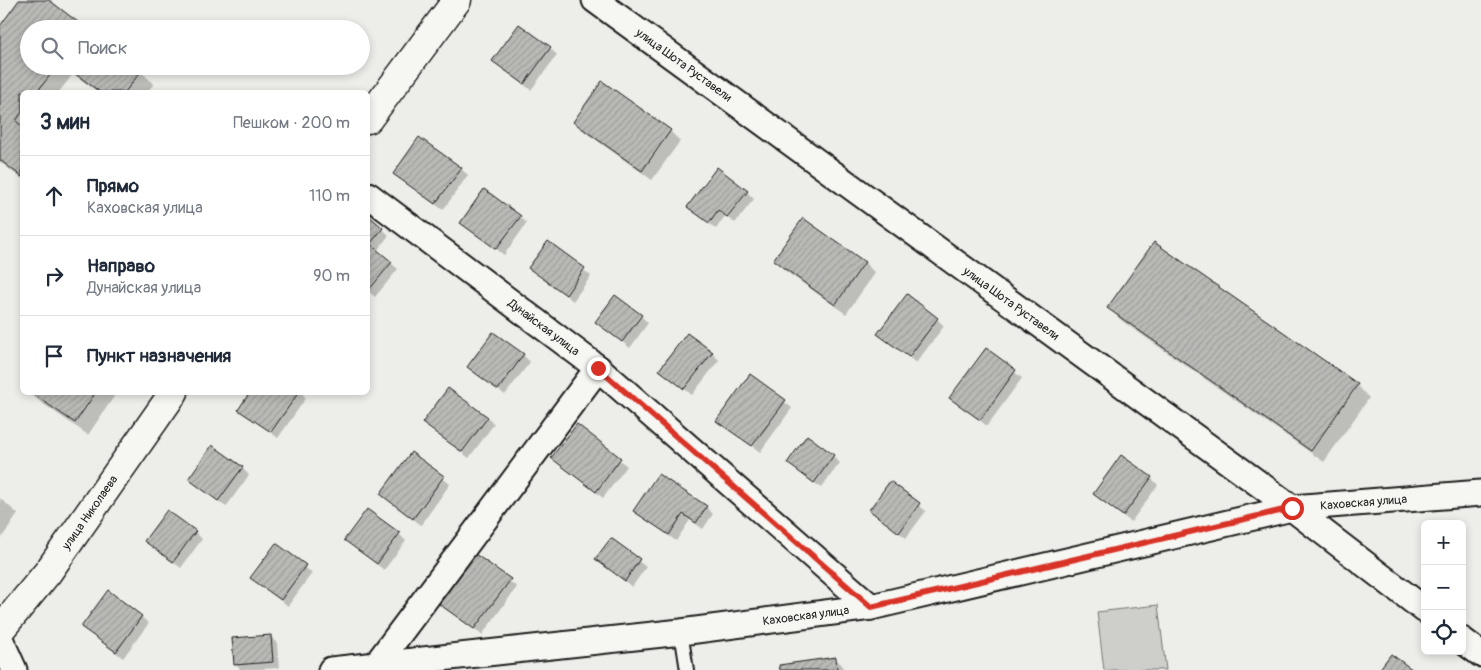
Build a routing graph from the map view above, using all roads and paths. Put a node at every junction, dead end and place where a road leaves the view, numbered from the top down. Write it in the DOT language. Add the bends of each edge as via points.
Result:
graph roads {
  1 [pos="457,0"];
  2 [pos="595,0"];
  3 [pos="370,116"];
  4 [pos="370,197"];
  5 [pos="598,368"];
  6 [pos="172,395"];
  7 [pos="1481,493"];
  8 [pos="1292,508"];
  9 [pos="871,607"];
  10 [pos="1421,607"];
  11 [pos="0,630"];
  12 [pos="681,632"];
  13 [pos="0,639"];
  14 [pos="1466,643"];
  15 [pos="1481,654"];
  16 [pos="481,661"];
  17 [pos="376,665"];
  18 [pos="14,670"];
  19 [pos="330,670"];
  20 [pos="687,670"];
  1 -- 3 [label="main road"];
  2 -- 8 [label="street, улица Шота Руставели"];
  4 -- 5 [label="street, Дунайская улица"];
  5 -- 9 [label="street, Дунайская улица"];
  5 -- 17 [label="street"];
  6 -- 11 [label="main road, улица Николаева" via="48,572"];
  7 -- 8 [label="street, Каховская улица"];
  8 -- 9 [label="street, Каховская улица"];
  8 -- 10 [label="street, улица Шота Руставели"];
  9 -- 12 [label="street, Каховская улица"];
  12 -- 16 [label="street, Каховская улица"];
  12 -- 20 [label="lane"];
  13 -- 18 [label="street"];
  14 -- 15 [label="street"];
  16 -- 17 [label="street, Каховская улица"];
  17 -- 19 [label="street, Каховская улица"];
}
